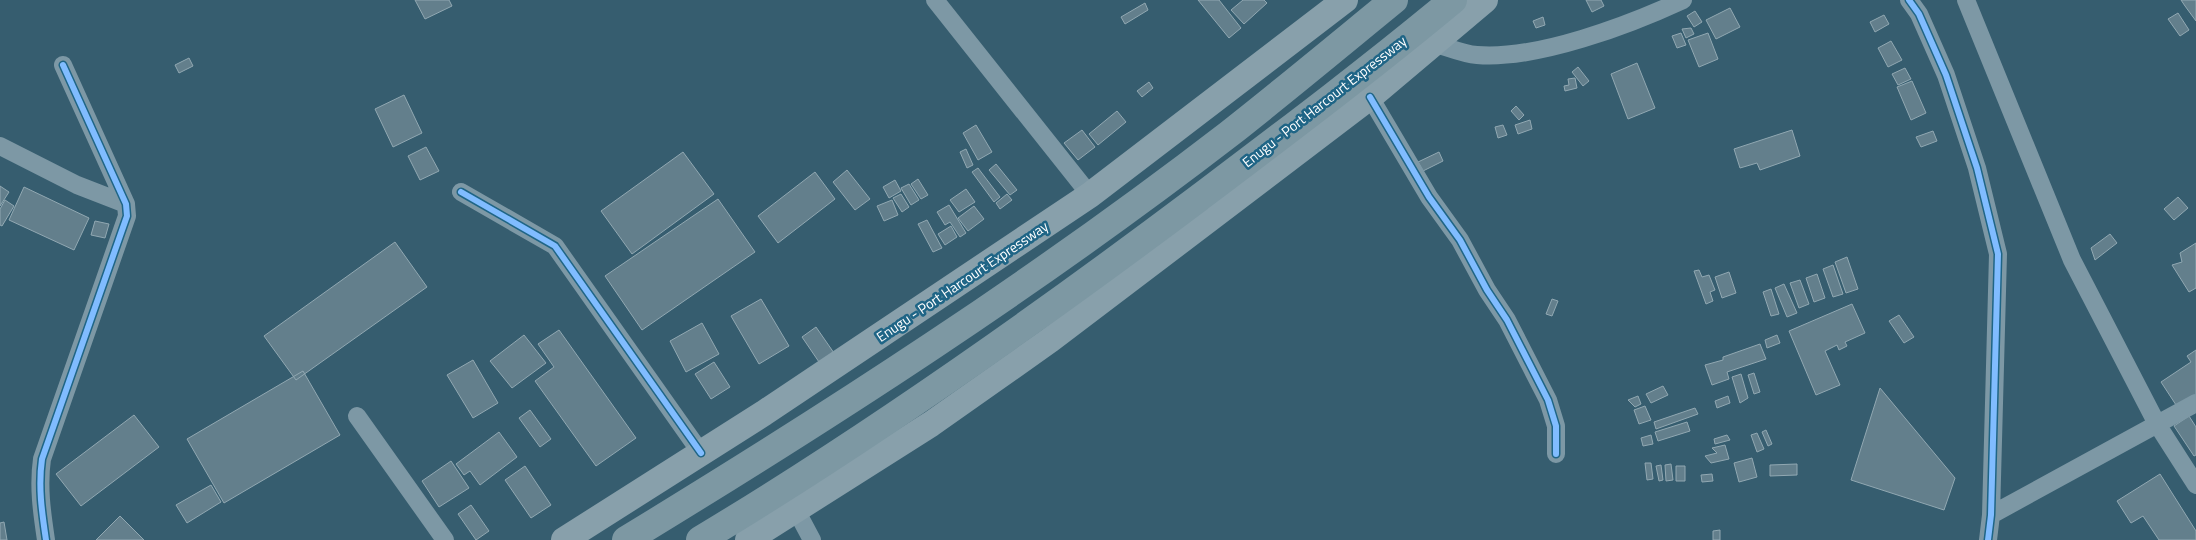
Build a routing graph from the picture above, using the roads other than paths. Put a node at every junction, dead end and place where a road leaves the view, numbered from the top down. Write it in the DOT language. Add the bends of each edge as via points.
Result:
graph roads {
  1 [pos="935,0"];
  2 [pos="1345,0"];
  3 [pos="1394,0"];
  4 [pos="1453,0"];
  5 [pos="1485,0"];
  6 [pos="1682,0"];
  7 [pos="1909,0"];
  8 [pos="1966,0"];
  9 [pos="1433,43"];
  10 [pos="63,65"];
  11 [pos="1370,97"];
  12 [pos="0,146"];
  13 [pos="460,192"];
  14 [pos="1090,195"];
  15 [pos="126,204"];
  16 [pos="1110,220"];
  17 [pos="1133,248"];
  18 [pos="2196,403"];
  19 [pos="357,416"];
  20 [pos="2157,424"];
  21 [pos="701,453"];
  22 [pos="1556,454"];
  23 [pos="2196,485"];
  24 [pos="796,510"];
  25 [pos="1991,515"];
  26 [pos="46,540"];
  27 [pos="445,540"];
  28 [pos="564,540"];
  29 [pos="626,540"];
  30 [pos="700,540"];
  31 [pos="748,540"];
  32 [pos="812,540"];
  33 [pos="1988,540"];
  1 -- 14 [label="street"];
  2 -- 14 [label="main road, Enugu - Port Harcourt Expressway"];
  3 -- 16 [label="highway" via="1228,134"];
  4 -- 17 [label="highway, Enugu - Port Harcourt Expressway"];
  5 -- 9 [label="main road, Enugu - Port Harcourt Expressway"];
  6 -- 9 [label="street" via="1636,22 1522,53 1476,55"];
  7 -- 25 [label="street" via="1919,14 1946,75 1977,168 1998,254"];
  8 -- 20 [label="street" via="2072,260"];
  9 -- 11 [label="main road, Enugu - Port Harcourt Expressway"];
  10 -- 15 [label="street"];
  11 -- 22 [label="street" via="1508,320 1548,400 1556,426"];
  11 -- 24 [label="main road, Enugu - Port Harcourt Expressway" via="1050,340 931,424"];
  12 -- 15 [label="street" via="77,185"];
  13 -- 21 [label="street" via="555,246"];
  14 -- 21 [label="main road, Enugu - Port Harcourt Expressway"];
  15 -- 26 [label="street" via="127,216 42,459 39,476"];
  16 -- 17 [label="highway"];
  16 -- 29 [label="highway" via="1047,268 876,384"];
  17 -- 30 [label="highway, Enugu - Port Harcourt Expressway" via="901,412"];
  18 -- 20 [label="street"];
  19 -- 27 [label="street"];
  20 -- 23 [label="street"];
  20 -- 25 [label="street"];
  21 -- 28 [label="main road, Enugu - Port Harcourt Expressway"];
  24 -- 31 [label="main road, Enugu - Port Harcourt Expressway"];
  24 -- 32 [label="street"];
  25 -- 33 [label="street"];
}
